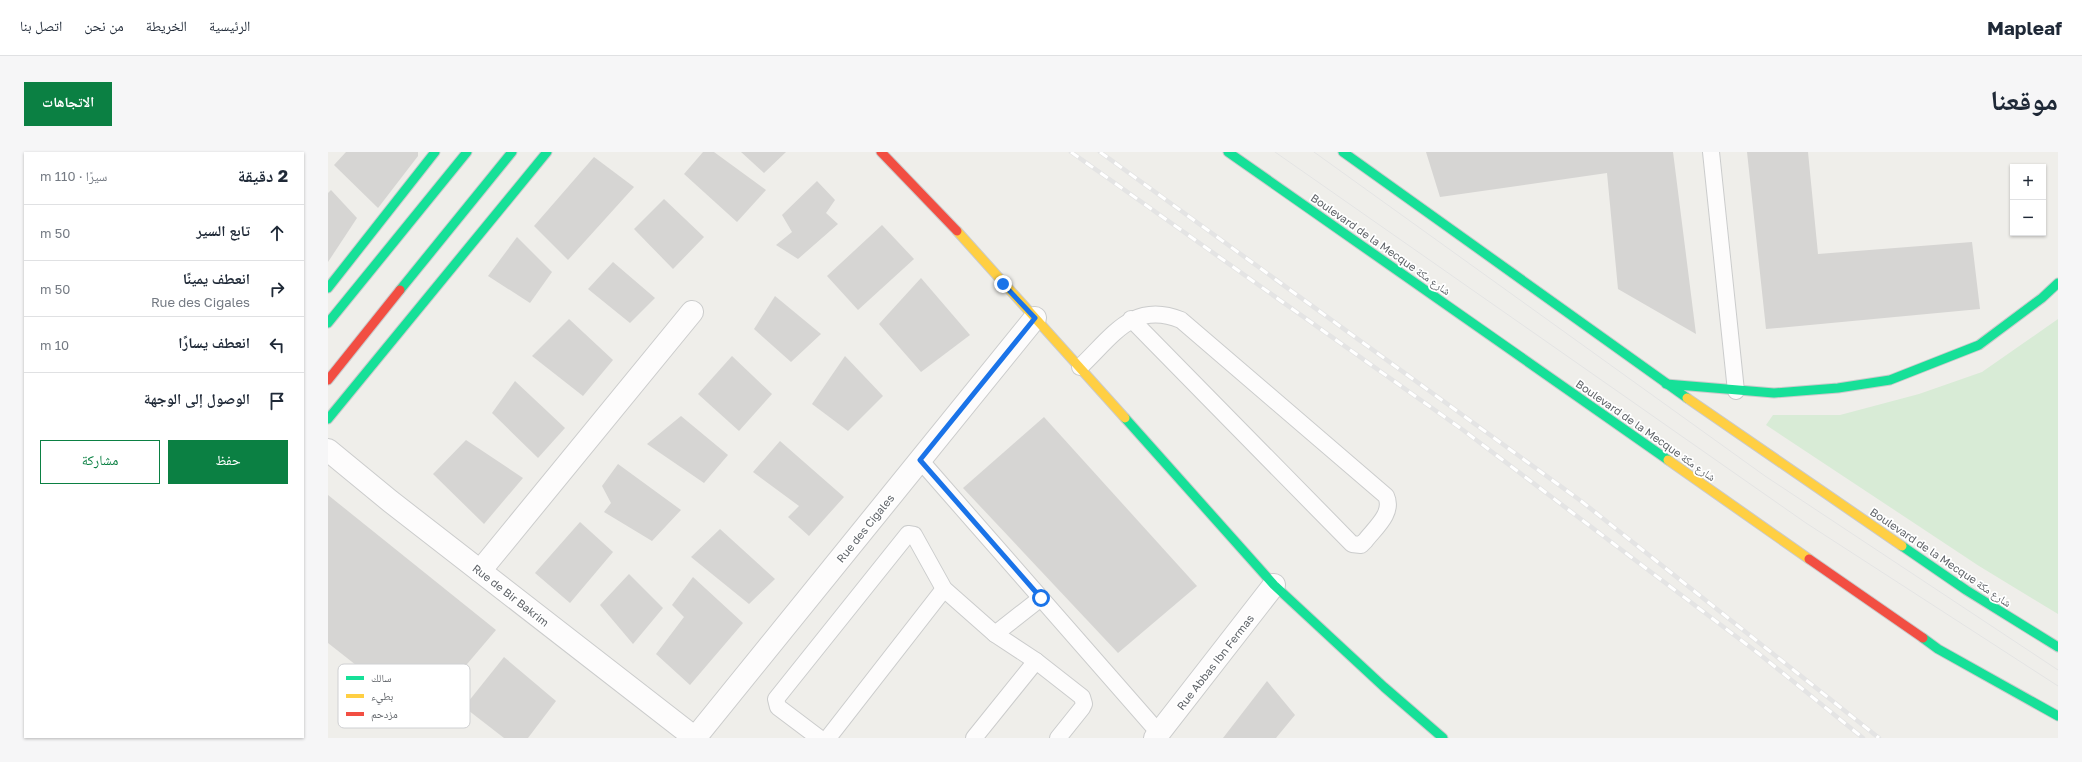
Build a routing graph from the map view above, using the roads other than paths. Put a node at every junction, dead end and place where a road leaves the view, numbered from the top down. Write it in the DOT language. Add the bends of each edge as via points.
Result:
graph roads {
  1 [pos="435,152"];
  2 [pos="467,152"];
  3 [pos="512,152"];
  4 [pos="548,152"];
  5 [pos="881,152"];
  6 [pos="1228,152"];
  7 [pos="1343,152"];
  8 [pos="1711,152"];
  9 [pos="2058,283"];
  10 [pos="328,288"];
  11 [pos="692,312"];
  12 [pos="1035,318"];
  13 [pos="1131,319"];
  14 [pos="328,323"];
  15 [pos="1080,366"];
  16 [pos="328,380"];
  17 [pos="1666,384"];
  18 [pos="1736,391"];
  19 [pos="328,419"];
  20 [pos="328,450"];
  21 [pos="920,460"];
  22 [pos="480,571"];
  23 [pos="1274,585"];
  24 [pos="944,589"];
  25 [pos="1041,598"];
  26 [pos="995,634"];
  27 [pos="2058,647"];
  28 [pos="1036,661"];
  29 [pos="2058,716"];
  30 [pos="1157,735"];
  31 [pos="695,738"];
  32 [pos="819,738"];
  33 [pos="828,738"];
  34 [pos="974,738"];
  35 [pos="1058,738"];
  36 [pos="1443,738"];
  1 -- 10 [label="main road"];
  2 -- 14 [label="main road"];
  3 -- 16 [label="main road"];
  4 -- 19 [label="main road"];
  5 -- 12 [label="main road"];
  6 -- 29 [label="main road, Boulevard de la Mecque شارع مكة" via="1938,649"];
  7 -- 17 [label="main road, Boulevard de la Mecque شارع مكة"];
  8 -- 18 [label="lane"];
  9 -- 18 [label="main road" via="1979,345 1890,380 1822,390 1774,393"];
  11 -- 22 [label="street"];
  12 -- 15 [label="main road"];
  12 -- 21 [label="street, Rue des Cigales"];
  13 -- 13 [label="lane" via="1157,313 1181,320 1386,496 1386,515 1365,541 1361,544 1352,544"];
  13 -- 15 [label="lane"];
  15 -- 23 [label="main road"];
  17 -- 18 [label="main road"];
  17 -- 27 [label="main road, Boulevard de la Mecque شارع مكة" via="1966,590"];
  20 -- 22 [label="street, Rue de Bir Bakrim"];
  21 -- 25 [label="lane"];
  21 -- 31 [label="street, Rue des Cigales"];
  22 -- 31 [label="street, Rue de Bir Bakrim"];
  23 -- 30 [label="street, Rue Abbas Ibn Fermas"];
  23 -- 36 [label="main road" via="1367,672"];
  24 -- 26 [label="lane"];
  24 -- 32 [label="lane" via="914,535 908,534 776,699 778,707"];
  24 -- 33 [label="lane"];
  25 -- 26 [label="lane"];
  25 -- 30 [label="lane"];
  26 -- 28 [label="lane"];
  28 -- 34 [label="lane"];
  28 -- 35 [label="lane" via="1082,697 1082,708"];
}
